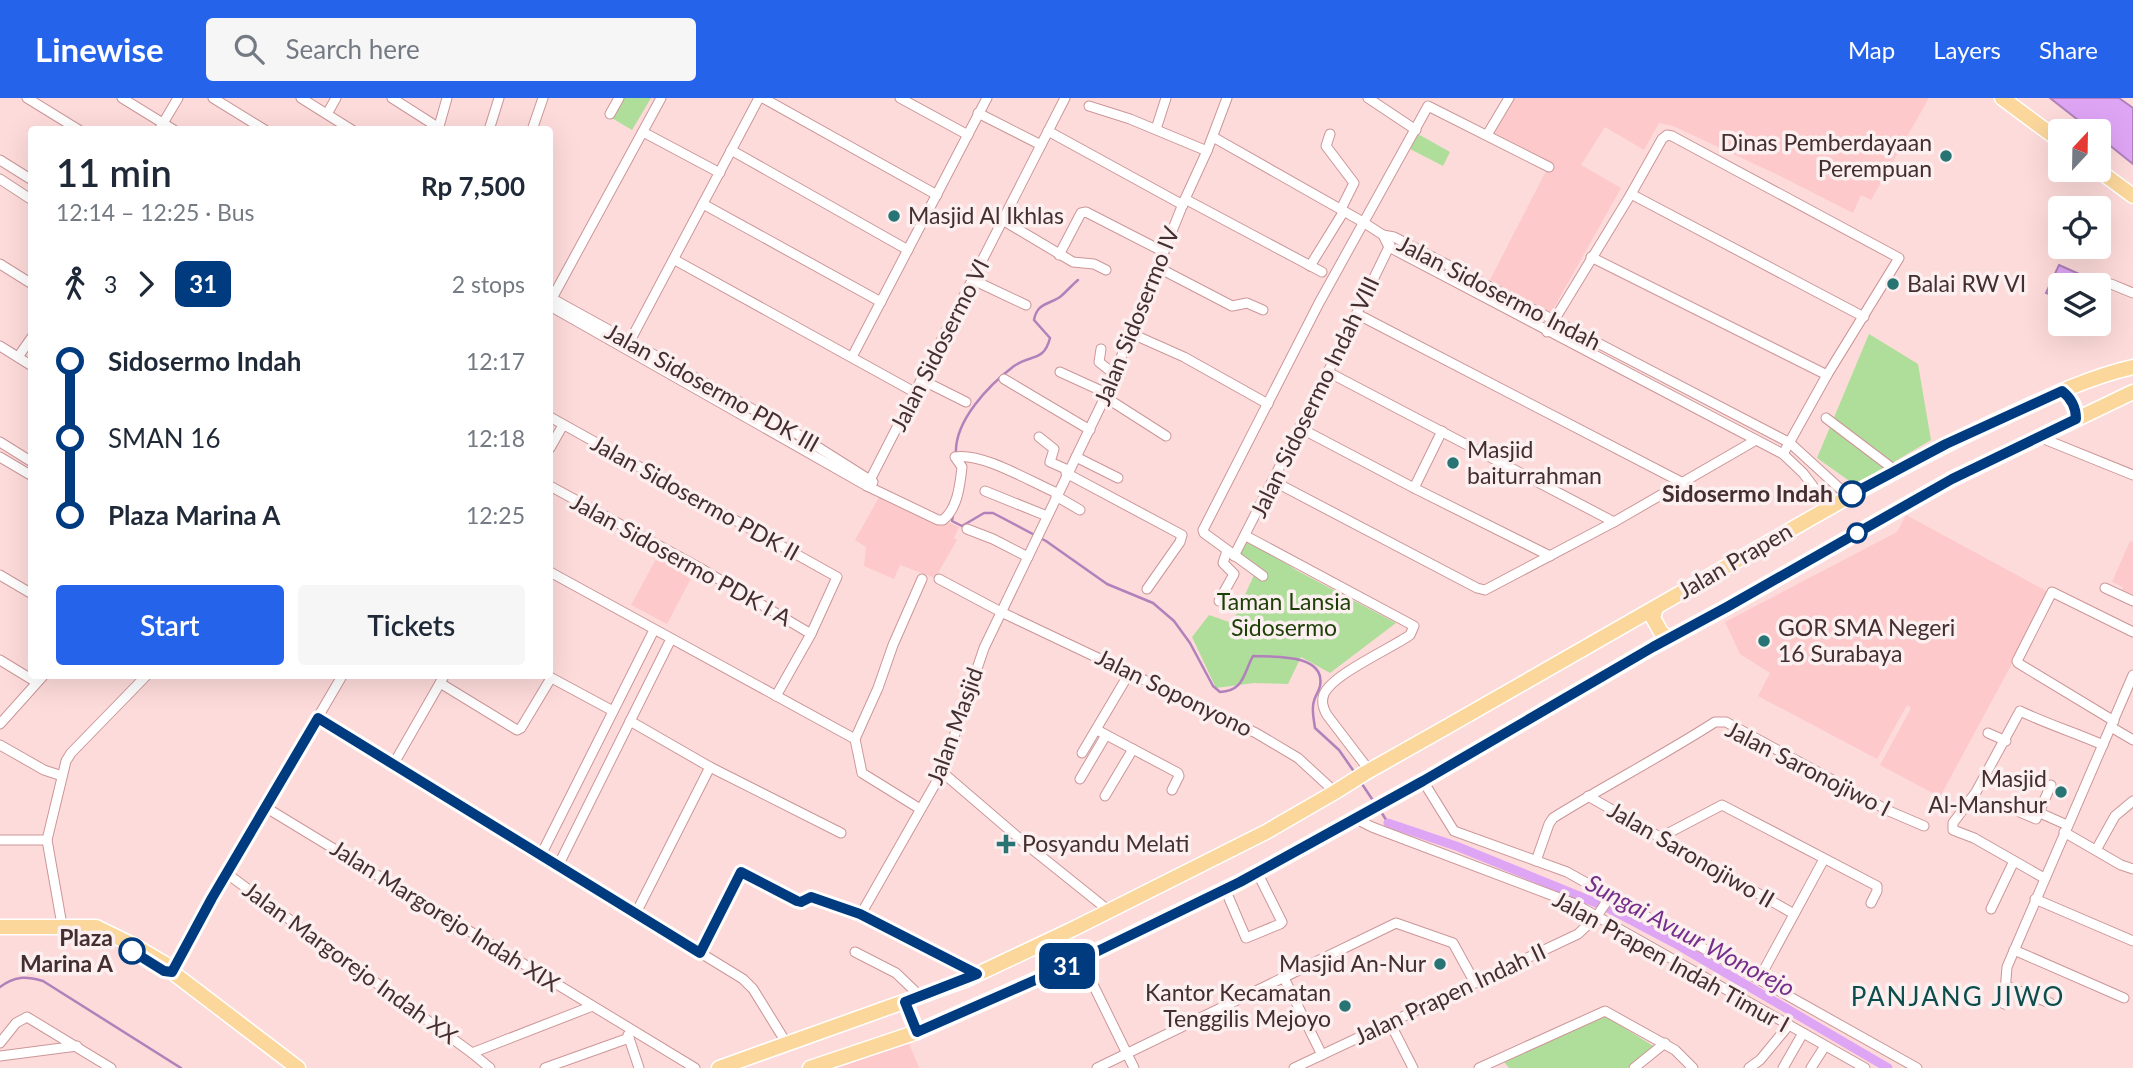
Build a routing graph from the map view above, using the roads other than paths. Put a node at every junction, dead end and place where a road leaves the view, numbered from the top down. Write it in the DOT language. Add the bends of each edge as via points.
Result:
graph roads {
  1 [pos="27,98"];
  2 [pos="122,98"];
  3 [pos="178,98"];
  4 [pos="213,98"];
  5 [pos="301,98"];
  6 [pos="336,98"];
  7 [pos="447,98"];
  8 [pos="499,98"];
  9 [pos="543,98"];
  10 [pos="620,98"];
  11 [pos="661,98"];
  12 [pos="761,98"];
  13 [pos="900,98"];
  14 [pos="987,98"];
  15 [pos="1065,98"];
  16 [pos="1166,98"];
  17 [pos="1227,98"];
  18 [pos="1368,98"];
  19 [pos="1509,98"];
  20 [pos="2002,98"];
  21 [pos="397,99"];
  22 [pos="1089,106"];
  23 [pos="978,113"];
  24 [pos="327,114"];
  25 [pos="610,114"];
  26 [pos="72,126"];
  27 [pos="161,126"];
  28 [pos="258,126"];
  29 [pos="346,126"];
  30 [pos="434,126"];
  31 [pos="439,126"];
  32 [pos="490,126"];
  33 [pos="533,126"];
  34 [pos="1156,130"];
  35 [pos="1416,130"];
  36 [pos="1048,131"];
  37 [pos="643,132"];
  38 [pos="2048,132"];
  39 [pos="1330,134"];
  40 [pos="968,135"];
  41 [pos="1487,135"];
  42 [pos="1213,137"];
  43 [pos="1041,145"];
  44 [pos="731,150"];
  45 [pos="1208,151"];
  46 [pos="0,160"];
  47 [pos="1549,167"];
  48 [pos="720,173"];
  49 [pos="28,178"];
  50 [pos="0,179"];
  51 [pos="2111,180"];
  52 [pos="1631,194"];
  53 [pos="937,195"];
  54 [pos="2133,196"];
  55 [pos="28,197"];
  56 [pos="1184,202"];
  57 [pos="703,204"];
  58 [pos="1342,210"];
  59 [pos="1004,221"];
  60 [pos="1363,222"];
  61 [pos="1382,235"];
  62 [pos="1394,237"];
  63 [pos="1388,247"];
  64 [pos="908,250"];
  65 [pos="1164,252"];
  66 [pos="1059,255"];
  67 [pos="1591,257"];
  68 [pos="675,260"];
  69 [pos="0,264"];
  70 [pos="1310,265"];
  71 [pos="1157,267"];
  72 [pos="1106,270"];
  73 [pos="1322,272"];
  74 [pos="973,280"];
  75 [pos="28,282"];
  76 [pos="2111,284"];
  77 [pos="2133,293"];
  78 [pos="553,297"];
  79 [pos="881,302"];
  80 [pos="553,304"];
  81 [pos="1026,305"];
  82 [pos="1263,310"];
  83 [pos="1357,314"];
  84 [pos="1864,317"];
  85 [pos="1554,321"];
  86 [pos="1547,332"];
  87 [pos="1130,333"];
  88 [pos="625,342"];
  89 [pos="28,343"];
  90 [pos="0,346"];
  91 [pos="1101,349"];
  92 [pos="18,357"];
  93 [pos="852,357"];
  94 [pos="28,363"];
  95 [pos="2133,367"];
  96 [pos="1060,372"];
  97 [pos="1328,372"];
  98 [pos="1114,374"];
  99 [pos="1827,375"];
  100 [pos="1004,379"];
  101 [pos="922,380"];
  102 [pos="1667,381"];
  103 [pos="1662,391"];
  104 [pos="2133,392"];
  105 [pos="916,393"];
  106 [pos="1106,395"];
  107 [pos="966,402"];
  108 [pos="1268,404"];
  109 [pos="2071,404"];
  110 [pos="1826,418"];
  111 [pos="553,419"];
  112 [pos="563,425"];
  113 [pos="1300,428"];
  114 [pos="1090,430"];
  115 [pos="1442,431"];
  116 [pos="1741,432"];
  117 [pos="1166,436"];
  118 [pos="1039,437"];
  119 [pos="2039,437"];
  120 [pos="1756,440"];
  121 [pos="0,442"];
  122 [pos="553,443"];
  123 [pos="1790,443"];
  124 [pos="1736,451"];
  125 [pos="1783,454"];
  126 [pos="0,457"];
  127 [pos="1076,457"];
  128 [pos="28,460"];
  129 [pos="1896,471"];
  130 [pos="1067,472"];
  131 [pos="28,474"];
  132 [pos="2133,475"];
  133 [pos="1118,478"];
  134 [pos="1273,481"];
  135 [pos="1683,483"];
  136 [pos="872,485"];
  137 [pos="553,488"];
  138 [pos="1414,488"];
  139 [pos="985,491"];
  140 [pos="1057,495"];
  141 [pos="1848,496"];
  142 [pos="1828,506"];
  143 [pos="1080,510"];
  144 [pos="1047,516"];
  145 [pos="1614,522"];
  146 [pos="967,529"];
  147 [pos="1038,536"];
  148 [pos="1245,536"];
  149 [pos="1230,553"];
  150 [pos="1550,556"];
  151 [pos="1028,557"];
  152 [pos="553,574"];
  153 [pos="0,575"];
  154 [pos="1264,576"];
  155 [pos="922,579"];
  156 [pos="939,579"];
  157 [pos="2105,588"];
  158 [pos="1147,589"];
  159 [pos="28,592"];
  160 [pos="1219,600"];
  161 [pos="2133,601"];
  162 [pos="1001,612"];
  163 [pos="1648,616"];
  164 [pos="2133,632"];
  165 [pos="662,634"];
  166 [pos="811,634"];
  167 [pos="1659,638"];
  168 [pos="0,660"];
  169 [pos="1130,672"];
  170 [pos="28,673"];
  171 [pos="2133,676"];
  172 [pos="40,679"];
  173 [pos="139,679"];
  174 [pos="340,679"];
  175 [pos="442,679"];
  176 [pos="549,679"];
  177 [pos="553,679"];
  178 [pos="776,696"];
  179 [pos="613,711"];
  180 [pos="318,718"];
  181 [pos="630,721"];
  182 [pos="0,724"];
  183 [pos="2112,724"];
  184 [pos="1097,730"];
  185 [pos="1988,733"];
  186 [pos="1106,735"];
  187 [pos="855,738"];
  188 [pos="2133,740"];
  189 [pos="2006,741"];
  190 [pos="0,745"];
  191 [pos="2103,745"];
  192 [pos="1133,750"];
  193 [pos="1082,753"];
  194 [pos="0,755"];
  195 [pos="15,755"];
  196 [pos="393,765"];
  197 [pos="710,767"];
  198 [pos="1367,771"];
  199 [pos="942,772"];
  200 [pos="62,776"];
  201 [pos="1080,779"];
  202 [pos="1423,781"];
  203 [pos="2052,785"];
  204 [pos="1172,790"];
  205 [pos="1335,792"];
  206 [pos="1105,796"];
  207 [pos="1588,796"];
  208 [pos="2132,801"];
  209 [pos="265,807"];
  210 [pos="917,807"];
  211 [pos="2015,810"];
  212 [pos="2040,813"];
  213 [pos="1356,818"];
  214 [pos="1924,826"];
  215 [pos="2066,829"];
  216 [pos="841,833"];
  217 [pos="1659,838"];
  218 [pos="0,840"];
  219 [pos="47,840"];
  220 [pos="2096,850"];
  221 [pos="541,855"];
  222 [pos="1824,859"];
  223 [pos="2014,860"];
  224 [pos="1536,861"];
  225 [pos="558,866"];
  226 [pos="2133,869"];
  227 [pos="1257,872"];
  228 [pos="226,873"];
  229 [pos="2044,878"];
  230 [pos="1225,889"];
  231 [pos="1610,897"];
  232 [pos="2035,899"];
  233 [pos="1871,903"];
  234 [pos="1991,909"];
  235 [pos="1108,910"];
  236 [pos="636,913"];
  237 [pos="860,914"];
  238 [pos="1598,914"];
  239 [pos="1794,914"];
  240 [pos="62,925"];
  241 [pos="0,927"];
  242 [pos="2133,941"];
  243 [pos="2014,950"];
  244 [pos="855,952"];
  245 [pos="700,953"];
  246 [pos="1081,960"];
  247 [pos="172,972"];
  248 [pos="977,974"];
  249 [pos="1283,976"];
  250 [pos="1759,979"];
  251 [pos="1475,983"];
  252 [pos="2006,986"];
  253 [pos="920,996"];
  254 [pos="2124,998"];
  255 [pos="905,1002"];
  256 [pos="2050,1003"];
  257 [pos="2004,1004"];
  258 [pos="590,1007"];
  259 [pos="1390,1023"];
  260 [pos="1789,1026"];
  261 [pos="625,1027"];
  262 [pos="917,1032"];
  263 [pos="1802,1033"];
  264 [pos="629,1038"];
  265 [pos="0,1043"];
  266 [pos="1665,1043"];
  267 [pos="787,1044"];
  268 [pos="77,1046"];
  269 [pos="1825,1046"];
  270 [pos="472,1053"];
  271 [pos="1127,1053"];
  272 [pos="1322,1055"];
  273 [pos="0,1056"];
  274 [pos="1499,1064"];
  275 [pos="111,1068"];
  276 [pos="298,1068"];
  277 [pos="490,1068"];
  278 [pos="545,1068"];
  279 [pos="639,1068"];
  280 [pos="695,1068"];
  281 [pos="719,1068"];
  282 [pos="810,1068"];
  283 [pos="1097,1068"];
  284 [pos="1134,1068"];
  285 [pos="1294,1068"];
  286 [pos="1413,1068"];
  287 [pos="1479,1068"];
  288 [pos="1634,1068"];
  289 [pos="1693,1068"];
  290 [pos="1749,1068"];
  291 [pos="1783,1068"];
  292 [pos="1811,1068"];
  293 [pos="1866,1068"];
  294 [pos="1917,1068"];
  1 -- 26 [label="street"];
  2 -- 27 [label="street"];
  3 -- 27 [label="street"];
  4 -- 28 [label="street"];
  5 -- 24 [label="street"];
  6 -- 24 [label="street"];
  7 -- 31 [label="street"];
  8 -- 32 [label="street"];
  9 -- 33 [label="street"];
  10 -- 25 [label="street"];
  11 -- 37 [label="street"];
  12 -- 44 [label="street"];
  12 -- 53 [label="street"];
  13 -- 40 [label="street"];
  14 -- 23 [label="street"];
  15 -- 36 [label="street, Jalan Sidosermo VI"];
  16 -- 34 [label="street"];
  17 -- 42 [label="street, Jalan Sidosermo IV"];
  18 -- 35 [label="street"];
  19 -- 41 [label="street"];
  20 -- 38 [label="main road"];
  21 -- 30 [label="street"];
  22 -- 34 [label="street"];
  23 -- 40 [label="street"];
  23 -- 43 [label="street"];
  24 -- 29 [label="street"];
  34 -- 45 [label="street"];
  35 -- 41 [label="street" via="1428,106"];
  35 -- 60 [label="street"];
  36 -- 43 [label="street, Jalan Sidosermo VI"];
  36 -- 56 [label="street"];
  37 -- 48 [label="street"];
  37 -- 78 [label="street"];
  39 -- 58 [label="street" via="1326,146 1354,183"];
  40 -- 53 [label="street"];
  41 -- 47 [label="street"];
  42 -- 45 [label="street, Jalan Sidosermo IV"];
  42 -- 58 [label="street"];
  43 -- 59 [label="street, Jalan Sidosermo VI"];
  44 -- 48 [label="street"];
  44 -- 64 [label="street"];
  45 -- 56 [label="street, Jalan Sidosermo IV"];
  46 -- 49 [label="street"];
  48 -- 57 [label="street"];
  50 -- 55 [label="street"];
  51 -- 54 [label="main road"];
  52 -- 67 [label="street"];
  52 -- 84 [label="street"];
  52 -- 84 [label="street" via="1662,139 1672,136 1897,256"];
  53 -- 64 [label="street"];
  56 -- 65 [label="street, Jalan Sidosermo IV"];
  56 -- 70 [label="street"];
  57 -- 68 [label="street"];
  57 -- 79 [label="street"];
  58 -- 60 [label="street"];
  58 -- 70 [label="street"];
  59 -- 66 [label="street"];
  59 -- 74 [label="street, Jalan Sidosermo VI"];
  60 -- 61 [label="street"];
  60 -- 108 [label="street"];
  61 -- 62 [label="street, Jalan Sidosermo Indah"];
  61 -- 63 [label="street, Jalan Sidosermo Indah"];
  62 -- 63 [label="street, Jalan Sidosermo Indah VIII"];
  62 -- 85 [label="street, Jalan Sidosermo Indah"];
  63 -- 83 [label="street, Jalan Sidosermo Indah VIII"];
  63 -- 86 [label="street, Jalan Sidosermo Indah"];
  64 -- 79 [label="street"];
  65 -- 66 [label="street" via="1086,212"];
  65 -- 71 [label="street, Jalan Sidosermo IV"];
  66 -- 72 [label="street"];
  67 -- 85 [label="street"];
  67 -- 99 [label="street"];
  68 -- 88 [label="street"];
  68 -- 93 [label="street"];
  69 -- 75 [label="street"];
  70 -- 73 [label="street"];
  71 -- 82 [label="street" via="1232,306 1247,303"];
  71 -- 87 [label="street, Jalan Sidosermo IV"];
  74 -- 81 [label="street"];
  74 -- 101 [label="street, Jalan Sidosermo VI"];
  76 -- 77 [label="street"];
  79 -- 93 [label="street"];
  80 -- 88 [label="street, Jalan Sidosermo PDK III"];
  83 -- 97 [label="street, Jalan Sidosermo Indah VIII"];
  83 -- 135 [label="street"];
  84 -- 99 [label="street"];
  85 -- 86 [label="street"];
  85 -- 102 [label="street, Jalan Sidosermo Indah"];
  86 -- 103 [label="street, Jalan Sidosermo Indah"];
  87 -- 98 [label="street, Jalan Sidosermo IV"];
  87 -- 108 [label="street"];
  88 -- 136 [label="street, Jalan Sidosermo PDK III"];
  89 -- 92 [label="street"];
  90 -- 92 [label="street"];
  91 -- 98 [label="street" via="1099,362"];
  92 -- 94 [label="street"];
  93 -- 105 [label="street"];
  95 -- 109 [label="main road, Jalan Prapen" via="2096,377"];
  96 -- 106 [label="street"];
  97 -- 113 [label="street, Jalan Sidosermo Indah VIII"];
  97 -- 115 [label="street"];
  98 -- 106 [label="street, Jalan Sidosermo IV"];
  99 -- 123 [label="street"];
  100 -- 114 [label="street"];
  101 -- 105 [label="street, Jalan Sidosermo VI"];
  101 -- 107 [label="street"];
  102 -- 103 [label="street"];
  102 -- 123 [label="street, Jalan Sidosermo Indah"];
  103 -- 116 [label="street, Jalan Sidosermo Indah"];
  104 -- 109 [label="main road, Jalan Prapen"];
  105 -- 136 [label="street, Jalan Sidosermo VI"];
  106 -- 114 [label="street, Jalan Sidosermo IV"];
  106 -- 117 [label="street"];
  108 -- 149 [label="street" via="1203,531"];
  109 -- 119 [label="main road, Jalan Prapen"];
  109 -- 129 [label="main road, Jalan Prapen" via="1946,444"];
  110 -- 129 [label="street"];
  111 -- 112 [label="street, Jalan Sidosermo PDK II"];
  112 -- 122 [label="street"];
  112 -- 166 [label="street, Jalan Sidosermo PDK II" via="834,575 836,581"];
  113 -- 134 [label="street, Jalan Sidosermo Indah VIII"];
  113 -- 138 [label="street"];
  114 -- 127 [label="street, Jalan Sidosermo IV"];
  115 -- 138 [label="street"];
  115 -- 145 [label="street"];
  116 -- 120 [label="street, Jalan Sidosermo Indah"];
  116 -- 124 [label="street"];
  118 -- 130 [label="street" via="1054,450 1050,462"];
  119 -- 132 [label="street"];
  119 -- 167 [label="main road, Jalan Prapen" via="1952,479"];
  120 -- 124 [label="street"];
  120 -- 125 [label="street, Jalan Sidosermo Indah"];
  121 -- 128 [label="street"];
  123 -- 125 [label="street"];
  123 -- 141 [label="street, Jalan Sidosermo Indah"];
  124 -- 135 [label="street"];
  125 -- 142 [label="street, Jalan Sidosermo Indah"];
  126 -- 131 [label="street"];
  127 -- 130 [label="street, Jalan Sidosermo IV"];
  127 -- 133 [label="street"];
  129 -- 141 [label="main road, Jalan Prapen"];
  130 -- 140 [label="street, Jalan Sidosermo IV"];
  130 -- 158 [label="street" via="1182,535"];
  134 -- 148 [label="street, Jalan Sidosermo Indah VIII"];
  134 -- 150 [label="street" via="1477,588 1490,589"];
  135 -- 145 [label="street"];
  136 -- 140 [label="street, Jalan Sidosermo PDK III" via="943,520 959,489 959,456 987,461"];
  137 -- 166 [label="street, Jalan Sidosermo PDK I A"];
  138 -- 150 [label="street"];
  139 -- 144 [label="street"];
  140 -- 143 [label="street"];
  140 -- 144 [label="street, Jalan Sidosermo IV"];
  141 -- 142 [label="main road, Jalan Prapen"];
  142 -- 163 [label="main road, Jalan Prapen"];
  144 -- 147 [label="street, Jalan Sidosermo IV"];
  145 -- 150 [label="street"];
  146 -- 151 [label="street"];
  147 -- 151 [label="street, Jalan Masjid"];
  148 -- 149 [label="street, Jalan Sidosermo Indah VIII"];
  148 -- 198 [label="street" via="1414,628 1410,635 1335,680 1324,695 1324,708"];
  149 -- 154 [label="street"];
  149 -- 160 [label="street" via="1223,562 1234,574"];
  151 -- 162 [label="street, Jalan Masjid"];
  152 -- 165 [label="street"];
  153 -- 159 [label="street"];
  155 -- 187 [label="street"];
  156 -- 162 [label="street, Jalan Soponyono"];
  157 -- 161 [label="street"];
  162 -- 169 [label="street, Jalan Soponyono"];
  162 -- 199 [label="street, Jalan Masjid" via="975,671"];
  163 -- 167 [label="main road"];
  163 -- 198 [label="main road, Jalan Prapen"];
  164 -- 183 [label="street" via="2052,593 2017,662"];
  165 -- 178 [label="street"];
  165 -- 179 [label="street"];
  165 -- 181 [label="street"];
  166 -- 178 [label="street"];
  167 -- 202 [label="main road, Jalan Prapen"];
  168 -- 170 [label="street"];
  169 -- 184 [label="street"];
  169 -- 205 [label="street, Jalan Soponyono" via="1273,743 1307,765"];
  171 -- 183 [label="street"];
  172 -- 182 [label="street"];
  173 -- 200 [label="street" via="71,753"];
  174 -- 180 [label="street"];
  175 -- 176 [label="street" via="517,730"];
  175 -- 196 [label="street"];
  177 -- 179 [label="street"];
  178 -- 187 [label="street"];
  179 -- 221 [label="street"];
  180 -- 196 [label="street"];
  180 -- 209 [label="street"];
  181 -- 197 [label="street"];
  181 -- 225 [label="street"];
  183 -- 188 [label="street"];
  183 -- 191 [label="street"];
  184 -- 186 [label="street"];
  184 -- 193 [label="street"];
  185 -- 189 [label="street"];
  186 -- 192 [label="street"];
  186 -- 201 [label="street"];
  187 -- 210 [label="street" via="862,773"];
  189 -- 191 [label="street" via="2020,712"];
  189 -- 223 [label="street" via="1951,827"];
  190 -- 195 [label="street"];
  191 -- 215 [label="street"];
  192 -- 204 [label="street" via="1178,773"];
  192 -- 206 [label="street"];
  194 -- 195 [label="street"];
  195 -- 200 [label="street"];
  196 -- 221 [label="street"];
  197 -- 216 [label="street"];
  197 -- 236 [label="street"];
  198 -- 205 [label="main road, Jalan Prapen"];
  199 -- 235 [label="street"];
  199 -- 237 [label="street, Jalan Masjid"];
  200 -- 219 [label="street"];
  202 -- 213 [label="main road, Jalan Prapen"];
  202 -- 224 [label="street" via="1453,830"];
  203 -- 212 [label="street"];
  205 -- 235 [label="main road, Jalan Prapen" via="1266,832"];
  207 -- 214 [label="street, Jalan Saronojiwo I" via="1720,721"];
  207 -- 217 [label="street, Jalan Saronojiwo II"];
  207 -- 224 [label="street, Jalan Saronojiwo I" via="1551,820"];
  208 -- 220 [label="street" via="2115,816"];
  209 -- 228 [label="street"];
  209 -- 258 [label="street, Jalan Margorejo Indah XIX"];
  211 -- 212 [label="street" via="2035,819"];
  212 -- 215 [label="street"];
  213 -- 227 [label="main road, Jalan Prapen"];
  213 -- 238 [label="street, Jalan Prapen Indah Timur I"];
  215 -- 220 [label="street"];
  215 -- 229 [label="street"];
  217 -- 222 [label="street" via="1722,805"];
  217 -- 239 [label="street, Jalan Saronojiwo II"];
  218 -- 219 [label="street"];
  219 -- 240 [label="street"];
  220 -- 226 [label="street"];
  221 -- 225 [label="street"];
  222 -- 233 [label="street" via="1877,886"];
  222 -- 239 [label="street"];
  223 -- 229 [label="street"];
  223 -- 234 [label="street"];
  224 -- 231 [label="street" via="1567,872"];
  225 -- 236 [label="street"];
  227 -- 230 [label="main road, Jalan Prapen"];
  227 -- 230 [label="street" via="1280,924 1247,938"];
  228 -- 247 [label="street"];
  228 -- 270 [label="street, Jalan Margorejo Indah XX"];
  229 -- 232 [label="street"];
  230 -- 246 [label="main road, Jalan Prapen"];
  231 -- 238 [label="street, Jalan Prapen Indah II"];
  231 -- 250 [label="street"];
  232 -- 242 [label="street"];
  232 -- 243 [label="street"];
  235 -- 248 [label="main road, Jalan Prapen"];
  236 -- 245 [label="street"];
  237 -- 245 [label="street" via="811,897 797,901 741,872"];
  237 -- 248 [label="street"];
  238 -- 251 [label="street, Jalan Prapen Indah II" via="1578,934"];
  238 -- 260 [label="street, Jalan Prapen Indah Timur I"];
  239 -- 250 [label="street"];
  240 -- 241 [label="main road"];
  240 -- 247 [label="main road" via="96,927 135,946"];
  243 -- 252 [label="street"];
  243 -- 254 [label="street"];
  244 -- 253 [label="street" via="896,973"];
  245 -- 267 [label="street" via="748,983"];
  246 -- 262 [label="main road, Jalan Prapen"];
  246 -- 271 [label="street"];
  247 -- 276 [label="main road"];
  248 -- 253 [label="main road, Jalan Prapen"];
  249 -- 251 [label="street" via="1398,923 1452,943"];
  249 -- 271 [label="street"];
  249 -- 272 [label="street"];
  250 -- 294 [label="street"];
  251 -- 259 [label="street, Jalan Prapen Indah II"];
  252 -- 256 [label="street"];
  252 -- 257 [label="street"];
  253 -- 255 [label="main road, Jalan Prapen"];
  255 -- 262 [label="main road"];
  255 -- 267 [label="main road, Jalan Prapen"];
  258 -- 261 [label="street, Jalan Margorejo Indah XIX"];
  258 -- 270 [label="street, Jalan Margorejo Indah XX"];
  259 -- 272 [label="street, Jalan Prapen Indah II"];
  259 -- 286 [label="street"];
  260 -- 263 [label="street, Jalan Prapen Indah Timur I"];
  260 -- 290 [label="street"];
  261 -- 264 [label="street"];
  261 -- 280 [label="street, Jalan Margorejo Indah XIX"];
  262 -- 282 [label="main road, Jalan Prapen"];
  263 -- 269 [label="street, Jalan Prapen Indah Timur I"];
  263 -- 291 [label="street"];
  264 -- 278 [label="street"];
  264 -- 279 [label="street"];
  265 -- 268 [label="street" via="27,1017"];
  266 -- 274 [label="street" via="1605,1011"];
  266 -- 288 [label="street"];
  266 -- 289 [label="street"];
  267 -- 281 [label="main road, Jalan Prapen"];
  268 -- 273 [label="street"];
  268 -- 275 [label="street"];
  269 -- 292 [label="street"];
  269 -- 293 [label="street, Jalan Prapen Indah Timur I"];
  270 -- 277 [label="street"];
  271 -- 283 [label="street"];
  271 -- 284 [label="street"];
  272 -- 285 [label="street, Jalan Prapen Indah II"];
  274 -- 287 [label="street"];
}
